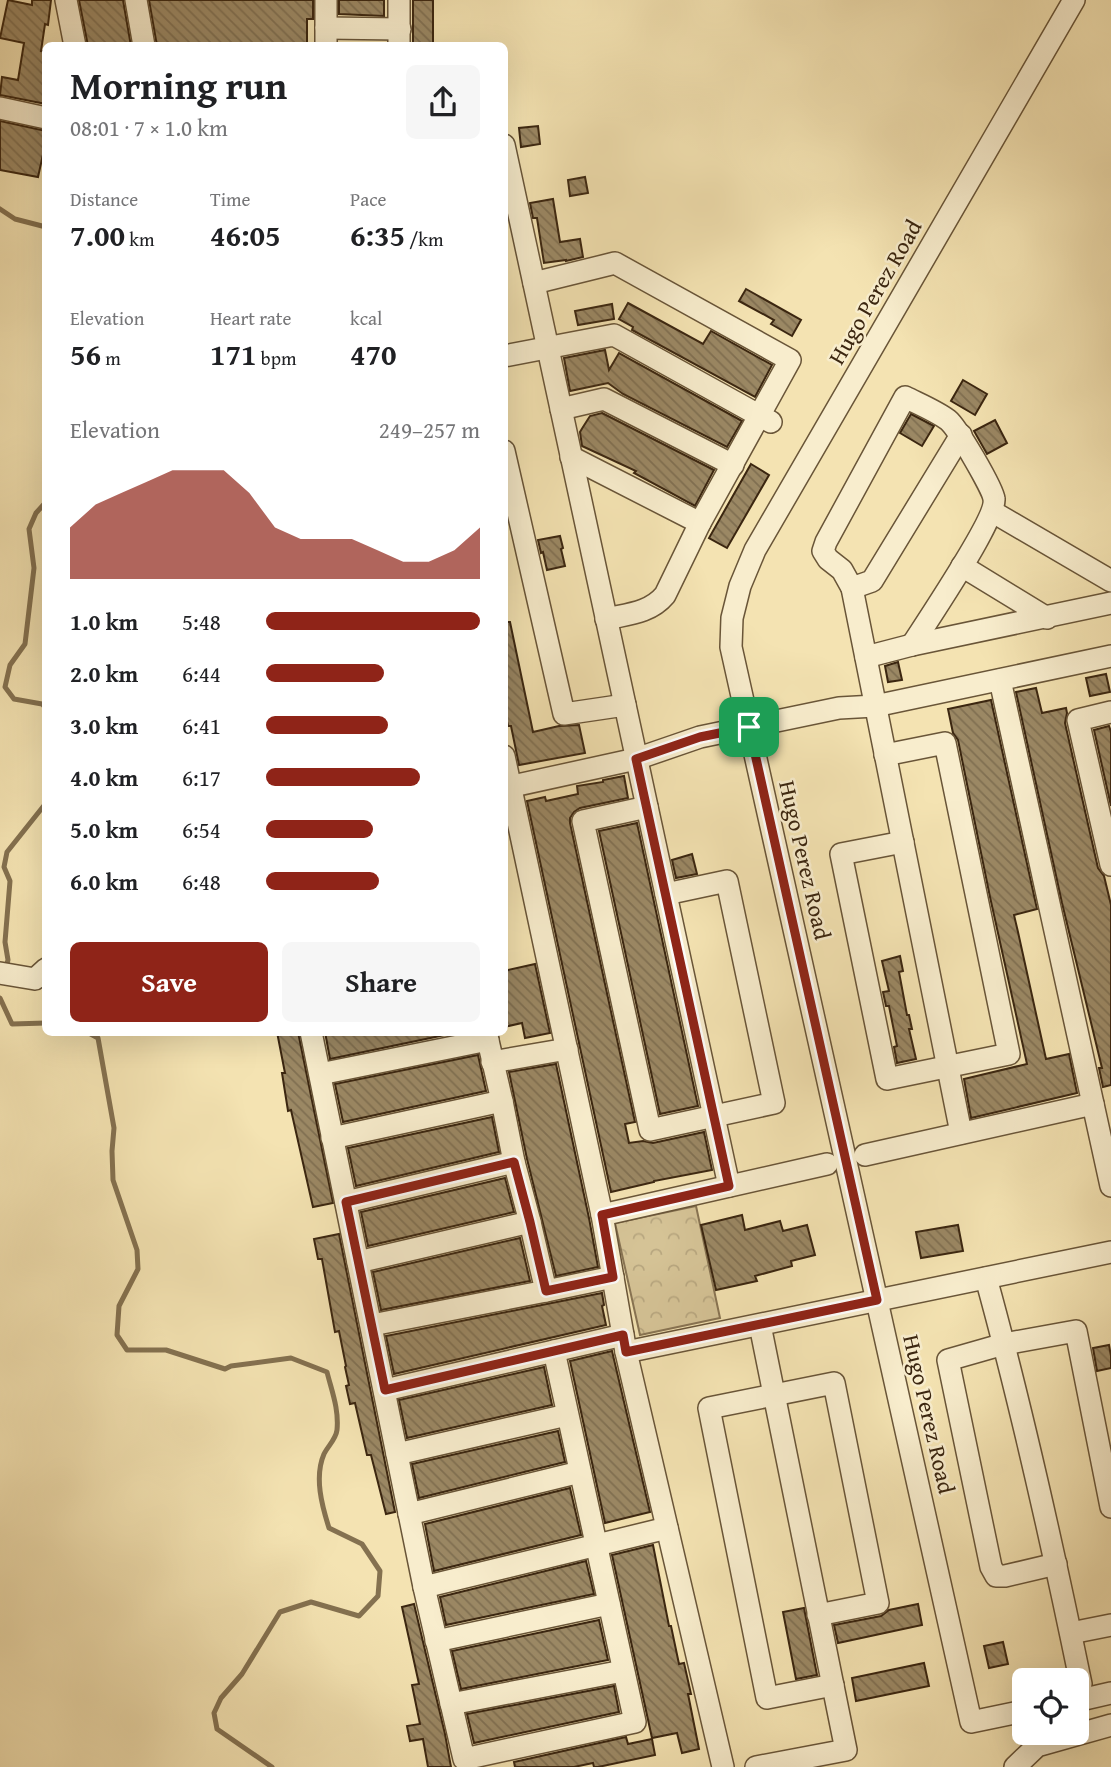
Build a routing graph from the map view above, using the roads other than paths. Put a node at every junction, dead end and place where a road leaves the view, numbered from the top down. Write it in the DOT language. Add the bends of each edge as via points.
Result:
graph roads {
  1 [pos="66,0"];
  2 [pos="136,0"];
  3 [pos="326,0"];
  4 [pos="399,0"];
  5 [pos="1074,0"];
  6 [pos="326,37"];
  7 [pos="399,37"];
  8 [pos="74,42"];
  9 [pos="143,42"];
  10 [pos="0,107"];
  11 [pos="42,117"];
  12 [pos="508,163"];
  13 [pos="534,283"];
  14 [pos="548,348"];
  15 [pos="508,355"];
  16 [pos="561,409"];
  17 [pos="766,419"];
  18 [pos="961,435"];
  19 [pos="571,457"];
  20 [pos="733,465"];
  21 [pos="508,469"];
  22 [pos="993,512"];
  23 [pos="700,523"];
  24 [pos="962,566"];
  25 [pos="1111,581"];
  26 [pos="852,587"];
  27 [pos="1111,604"];
  28 [pos="1047,618"];
  29 [pos="606,619"];
  30 [pos="912,645"];
  31 [pos="1111,656"];
  32 [pos="866,657"];
  33 [pos="1000,680"];
  34 [pos="625,705"];
  35 [pos="876,706"];
  36 [pos="1111,712"];
  37 [pos="750,734"];
  38 [pos="885,755"];
  39 [pos="636,759"];
  40 [pos="508,787"];
  41 [pos="647,807"];
  42 [pos="903,842"];
  43 [pos="1111,865"];
  44 [pos="666,894"];
  45 [pos="42,972"];
  46 [pos="8,974"];
  47 [pos="313,1036"];
  48 [pos="487,1036"];
  49 [pos="567,1049"];
  50 [pos="492,1062"];
  51 [pos="948,1067"];
  52 [pos="320,1074"];
  53 [pos="502,1101"];
  54 [pos="1093,1104"];
  55 [pos="713,1116"];
  56 [pos="961,1133"];
  57 [pos="1105,1134"];
  58 [pos="332,1138"];
  59 [pos="865,1155"];
  60 [pos="514,1162"];
  61 [pos="827,1164"];
  62 [pos="729,1186"];
  63 [pos="1111,1186"];
  64 [pos="346,1202"];
  65 [pos="602,1215"];
  66 [pos="530,1222"];
  67 [pos="1111,1252"];
  68 [pos="358,1262"];
  69 [pos="613,1277"];
  70 [pos="986,1278"];
  71 [pos="546,1291"];
  72 [pos="877,1300"];
  73 [pos="372,1325"];
  74 [pos="760,1325"];
  75 [pos="625,1343"];
  76 [pos="1004,1344"];
  77 [pos="554,1351"];
  78 [pos="385,1390"];
  79 [pos="774,1395"];
  80 [pos="568,1415"];
  81 [pos="397,1454"];
  82 [pos="580,1472"];
  83 [pos="1111,1507"];
  84 [pos="410,1514"];
  85 [pos="667,1528"];
  86 [pos="596,1544"];
  87 [pos="1056,1564"];
  88 [pos="424,1587"];
  89 [pos="609,1604"];
  90 [pos="818,1615"];
  91 [pos="1111,1625"];
  92 [pos="1071,1633"];
  93 [pos="436,1641"];
  94 [pos="1076,1668"];
  95 [pos="624,1671"];
  96 [pos="832,1685"];
  97 [pos="1089,1692"];
  98 [pos="1111,1693"];
  99 [pos="451,1704"];
  100 [pos="1012,1713"];
  101 [pos="1111,1725"];
  102 [pos="723,1767"];
  103 [pos="756,1767"];
  104 [pos="1016,1767"];
  1 -- 8 [label="street"];
  2 -- 9 [label="street"];
  3 -- 6 [label="street"];
  4 -- 7 [label="street"];
  5 -- 37 [label="street, Hugo Perez Road" via="755,550 732,618 731,647"];
  6 -- 7 [label="street"];
  10 -- 11 [label="street"];
  12 -- 13 [label="street"];
  13 -- 14 [label="street"];
  13 -- 17 [label="street" via="615,263 790,360"];
  14 -- 15 [label="street"];
  14 -- 16 [label="street"];
  14 -- 17 [label="street" via="614,335"];
  16 -- 19 [label="street"];
  16 -- 20 [label="street" via="604,399"];
  17 -- 20 [label="street"];
  18 -- 22 [label="street" via="995,499"];
  18 -- 26 [label="street" via="872,581"];
  18 -- 26 [label="street" via="949,420 905,397 823,551"];
  19 -- 23 [label="street"];
  19 -- 29 [label="street"];
  20 -- 23 [label="street"];
  21 -- 34 [label="street" via="564,714"];
  22 -- 24 [label="street"];
  22 -- 25 [label="street"];
  23 -- 29 [label="street" via="658,603 646,611"];
  24 -- 28 [label="street"];
  24 -- 30 [label="street"];
  26 -- 32 [label="street"];
  27 -- 28 [label="street"];
  28 -- 30 [label="street"];
  29 -- 34 [label="street"];
  30 -- 32 [label="street"];
  31 -- 33 [label="street"];
  32 -- 35 [label="street"];
  33 -- 35 [label="street"];
  33 -- 54 [label="street"];
  34 -- 39 [label="street"];
  35 -- 37 [label="street" via="842,720"];
  35 -- 38 [label="street"];
  36 -- 43 [label="street" via="1078,720"];
  37 -- 39 [label="street" via="702,752"];
  37 -- 72 [label="street, Hugo Perez Road"];
  38 -- 42 [label="street"];
  38 -- 51 [label="street" via="945,743 1009,1054"];
  39 -- 40 [label="street"];
  39 -- 41 [label="street"];
  40 -- 49 [label="street"];
  41 -- 44 [label="street"];
  41 -- 55 [label="street" via="583,821 650,1130"];
  42 -- 51 [label="street"];
  42 -- 51 [label="street" via="841,854 887,1079"];
  44 -- 55 [label="street"];
  44 -- 55 [label="street" via="727,881 775,1103"];
  45 -- 46 [label="street" via="34,979"];
  47 -- 52 [label="street"];
  48 -- 50 [label="street"];
  48 -- 52 [label="street"];
  49 -- 50 [label="street"];
  49 -- 65 [label="street"];
  50 -- 53 [label="street"];
  51 -- 56 [label="street"];
  52 -- 58 [label="street"];
  53 -- 58 [label="street"];
  53 -- 60 [label="street"];
  54 -- 56 [label="street"];
  54 -- 57 [label="street"];
  55 -- 62 [label="street"];
  56 -- 59 [label="street"];
  57 -- 63 [label="street"];
  58 -- 64 [label="street"];
  60 -- 64 [label="street"];
  60 -- 66 [label="street"];
  61 -- 62 [label="street"];
  62 -- 65 [label="street"];
  64 -- 68 [label="street"];
  65 -- 69 [label="street"];
  66 -- 68 [label="street"];
  66 -- 71 [label="street"];
  67 -- 70 [label="street"];
  68 -- 73 [label="street"];
  69 -- 71 [label="street"];
  69 -- 75 [label="street"];
  70 -- 72 [label="street"];
  70 -- 76 [label="street"];
  71 -- 73 [label="street"];
  72 -- 74 [label="street"];
  72 -- 100 [label="street, Hugo Perez Road" via="971,1722"];
  73 -- 78 [label="street"];
  74 -- 75 [label="street"];
  74 -- 79 [label="street"];
  75 -- 77 [label="street"];
  75 -- 85 [label="street"];
  76 -- 83 [label="street" via="1076,1331"];
  76 -- 87 [label="street"];
  76 -- 87 [label="street" via="948,1360 991,1567 996,1576 1005,1576"];
  77 -- 78 [label="street"];
  77 -- 80 [label="street"];
  78 -- 81 [label="street"];
  79 -- 90 [label="street"];
  79 -- 90 [label="street" via="834,1383 878,1602"];
  79 -- 96 [label="street" via="709,1408 711,1421 767,1698"];
  80 -- 81 [label="street"];
  80 -- 82 [label="street"];
  81 -- 84 [label="street"];
  82 -- 84 [label="street"];
  82 -- 86 [label="street"];
  84 -- 88 [label="street"];
  85 -- 86 [label="street"];
  85 -- 102 [label="street"];
  86 -- 88 [label="street"];
  86 -- 89 [label="street"];
  87 -- 92 [label="street"];
  88 -- 93 [label="street"];
  89 -- 93 [label="street"];
  89 -- 95 [label="street"];
  90 -- 96 [label="street"];
  91 -- 92 [label="street"];
  92 -- 94 [label="street"];
  93 -- 99 [label="street"];
  95 -- 99 [label="street"];
  95 -- 99 [label="street" via="635,1722 464,1759"];
  96 -- 103 [label="street" via="846,1751"];
  97 -- 98 [label="street"];
  101 -- 104 [label="street" via="1037,1746"];
}
